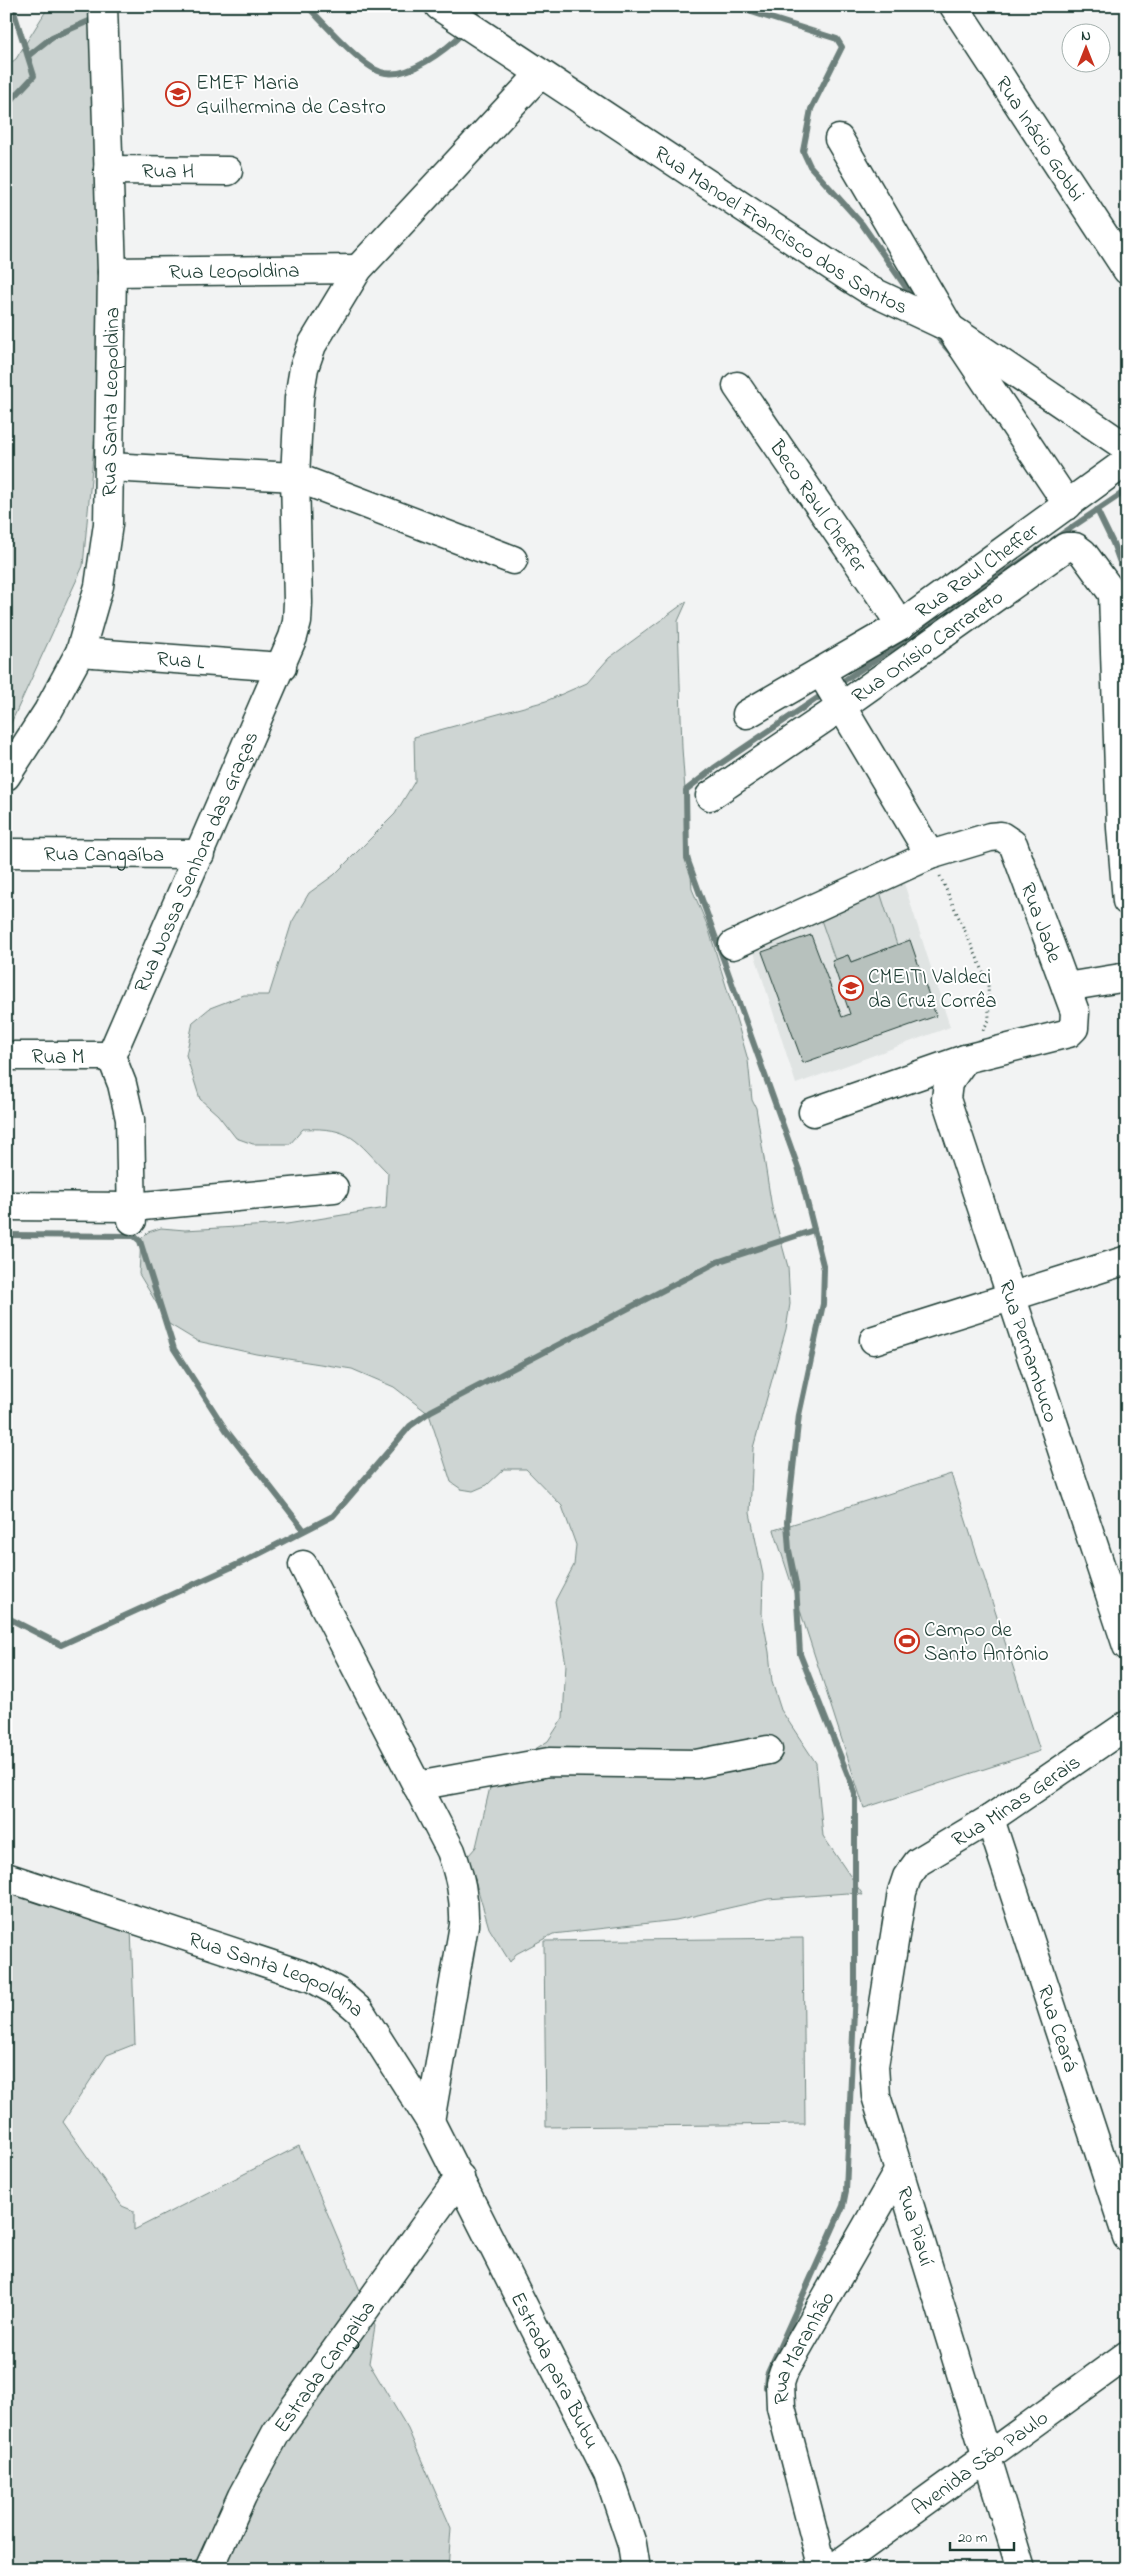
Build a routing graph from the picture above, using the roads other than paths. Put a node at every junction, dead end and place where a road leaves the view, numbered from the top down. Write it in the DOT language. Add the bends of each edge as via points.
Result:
graph roads {
  1 [pos="954,6"];
  2 [pos="446,11"];
  3 [pos="103,16"];
  4 [pos="540,74"];
  5 [pos="839,139"];
  6 [pos="108,170"];
  7 [pos="228,171"];
  8 [pos="358,269"];
  9 [pos="1127,270"];
  10 [pos="112,272"];
  11 [pos="943,324"];
  12 [pos="737,386"];
  13 [pos="1127,448"];
  14 [pos="1127,461"];
  15 [pos="109,467"];
  16 [pos="295,477"];
  17 [pos="1058,513"];
  18 [pos="514,560"];
  19 [pos="1119,602"];
  20 [pos="902,625"];
  21 [pos="80,652"];
  22 [pos="282,667"];
  23 [pos="831,691"];
  24 [pos="747,714"];
  25 [pos="6,776"];
  26 [pos="710,796"];
  27 [pos="6,853"];
  28 [pos="200,854"];
  29 [pos="930,855"];
  30 [pos="1127,902"];
  31 [pos="733,945"];
  32 [pos="1127,977"];
  33 [pos="1066,987"];
  34 [pos="6,1056"];
  35 [pos="111,1056"];
  36 [pos="964,1059"];
  37 [pos="813,1112"];
  38 [pos="334,1188"];
  39 [pos="6,1206"];
  40 [pos="132,1214"];
  41 [pos="1127,1260"];
  42 [pos="1011,1297"];
  43 [pos="874,1340"];
  44 [pos="303,1565"];
  45 [pos="1127,1646"];
  46 [pos="1127,1725"];
  47 [pos="768,1750"];
  48 [pos="417,1786"];
  49 [pos="990,1819"];
  50 [pos="6,1877"];
  51 [pos="907,1877"];
  52 [pos="430,2121"];
  53 [pos="900,2170"];
  54 [pos="460,2177"];
  55 [pos="1127,2237"];
  56 [pos="1127,2355"];
  57 [pos="986,2457"];
  58 [pos="209,2569"];
  59 [pos="636,2569"];
  60 [pos="824,2569"];
  61 [pos="832,2569"];
  62 [pos="1021,2569"];
  1 -- 9 [label="street, Rua Inácio Gobbi"];
  2 -- 4 [label="street, Rua Manoel Francisco dos Santos"];
  3 -- 6 [label="street, Rua Santa Leopoldina"];
  4 -- 8 [label="street"];
  4 -- 11 [label="street, Rua Manoel Francisco dos Santos" via="844,274"];
  5 -- 11 [label="street"];
  6 -- 7 [label="street, Rua H"];
  6 -- 10 [label="street, Rua Santa Leopoldina"];
  8 -- 10 [label="street, Rua Leopoldina"];
  8 -- 16 [label="street, Rua Nossa Senhora das Graças" via="312,345 304,368 298,398"];
  10 -- 15 [label="street, Rua Santa Leopoldina"];
  11 -- 13 [label="street, Rua Manoel Francisco dos Santos"];
  11 -- 17 [label="street"];
  12 -- 20 [label="street, Beco Raul Cheffer"];
  14 -- 17 [label="street, Rua Raul Cheffer"];
  15 -- 16 [label="street"];
  15 -- 21 [label="street, Rua Santa Leopoldina" via="108,524 100,586"];
  16 -- 18 [label="street"];
  16 -- 22 [label="street, Rua Nossa Senhora das Graças" via="297,622"];
  17 -- 20 [label="street, Rua Raul Cheffer"];
  19 -- 23 [label="street, Rua Onísio Carrareto" via="1083,553 1076,547 1066,547"];
  19 -- 30 [label="street" via="1121,828"];
  20 -- 23 [label="street, Rua Raul Cheffer"];
  21 -- 22 [label="street, Rua L"];
  21 -- 25 [label="street, Rua Santa Leopoldina" via="48,711"];
  22 -- 28 [label="street, Rua Nossa Senhora das Graças"];
  23 -- 24 [label="street"];
  23 -- 26 [label="street, Rua Onísio Carrareto"];
  23 -- 29 [label="street"];
  27 -- 28 [label="street, Rua Cangaíba"];
  28 -- 35 [label="street, Rua Nossa Senhora das Graças"];
  29 -- 31 [label="street, Rua Jade"];
  29 -- 33 [label="street, Rua Jade" via="990,837 1001,836 1013,844"];
  32 -- 33 [label="street"];
  33 -- 36 [label="street, Rua Jade" via="1076,1021 1069,1033"];
  34 -- 35 [label="street, Rua M"];
  35 -- 40 [label="street" via="130,1119"];
  36 -- 37 [label="street, Rua Jade"];
  36 -- 42 [label="street, Rua Pernambuco" via="948,1082 946,1099"];
  38 -- 40 [label="street"];
  39 -- 40 [label="street"];
  41 -- 42 [label="street"];
  42 -- 43 [label="street"];
  42 -- 45 [label="street, Rua Pernambuco"];
  44 -- 48 [label="street"];
  46 -- 49 [label="street, Rua Minas Gerais"];
  47 -- 48 [label="street" via="696,1764 549,1762"];
  48 -- 52 [label="street" via="451,1851 465,1899 464,1924"];
  49 -- 51 [label="street, Rua Minas Gerais" via="918,1862"];
  49 -- 55 [label="street, Rua Ceará"];
  50 -- 52 [label="street, Rua Santa Leopoldina" via="312,1978 338,1992 360,2011"];
  51 -- 53 [label="street, Rua Piauí" via="902,1892 874,2078 876,2096"];
  52 -- 54 [label="street, Rua Santa Leopoldina"];
  53 -- 57 [label="street, Rua Piauí"];
  53 -- 60 [label="street, Rua Maranhão" via="780,2383 781,2408"];
  54 -- 58 [label="street, Estrada Cangaiba" via="276,2433 242,2496"];
  54 -- 59 [label="street, Estrada para Bubu" via="608,2473 624,2517"];
  56 -- 57 [label="street, Avenida São Paulo"];
  57 -- 61 [label="street, Avenida São Paulo"];
  57 -- 62 [label="street, Rua Piauí"];
}
